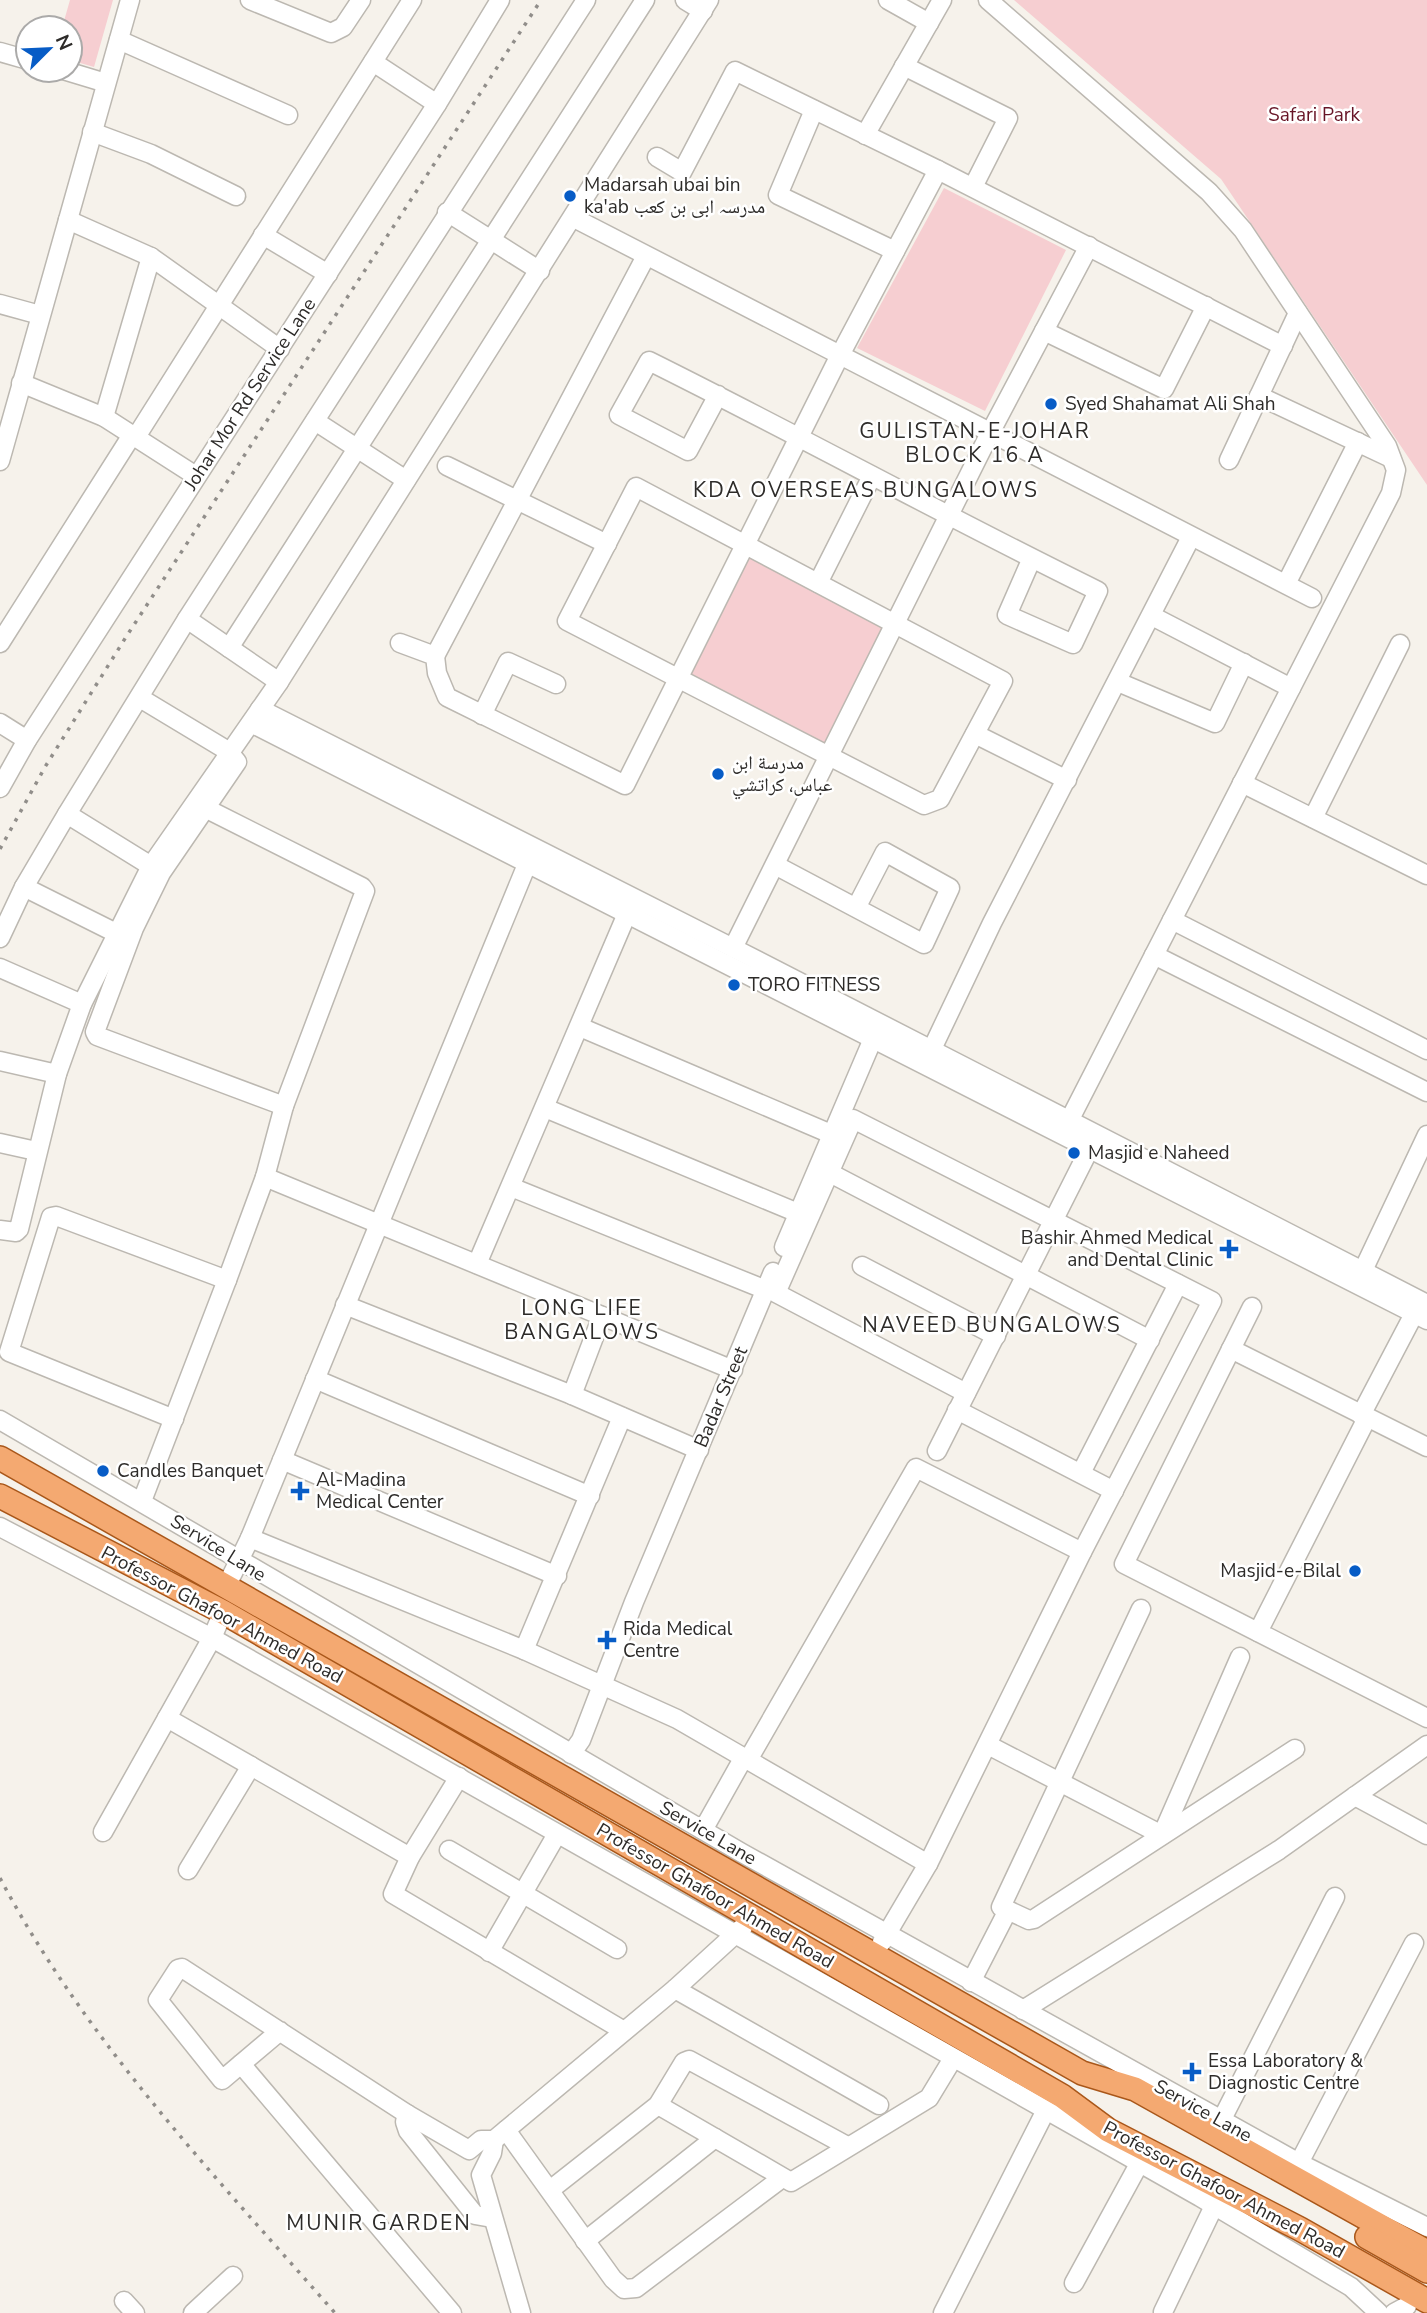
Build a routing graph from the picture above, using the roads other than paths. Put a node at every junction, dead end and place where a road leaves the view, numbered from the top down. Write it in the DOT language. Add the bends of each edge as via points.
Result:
graph roads {
  1 [pos="130,0"];
  2 [pos="250,0"];
  3 [pos="361,0"];
  4 [pos="412,0"];
  5 [pos="500,0"];
  6 [pos="586,0"];
  7 [pos="645,0"];
  8 [pos="685,0"];
  9 [pos="888,0"];
  10 [pos="942,0"];
  11 [pos="988,0"];
  12 [pos="706,6"];
  13 [pos="929,23"];
  14 [pos="119,40"];
  15 [pos="373,62"];
  16 [pos="904,66"];
  17 [pos="84,76"];
  18 [pos="106,82"];
  19 [pos="438,104"];
  20 [pos="814,110"];
  21 [pos="288,115"];
  22 [pos="92,132"];
  23 [pos="865,135"];
  24 [pos="657,157"];
  25 [pos="938,170"];
  26 [pos="972,187"];
  27 [pos="236,196"];
  28 [pos="447,212"];
  29 [pos="574,218"];
  30 [pos="68,219"];
  31 [pos="263,234"];
  32 [pos="492,239"];
  33 [pos="1089,246"];
  34 [pos="895,251"];
  35 [pos="646,256"];
  36 [pos="151,257"];
  37 [pos="540,271"];
  38 [pos="328,274"];
  39 [pos="0,304"];
  40 [pos="218,305"];
  41 [pos="1206,306"];
  42 [pos="1298,313"];
  43 [pos="40,314"];
  44 [pos="1044,331"];
  45 [pos="1283,346"];
  46 [pos="280,349"];
  47 [pos="839,357"];
  48 [pos="21,383"];
  49 [pos="718,395"];
  50 [pos="1259,396"];
  51 [pos="8,401"];
  52 [pos="104,416"];
  53 [pos="314,421"];
  54 [pos="990,433"];
  55 [pos="134,436"];
  56 [pos="798,439"];
  57 [pos="1358,442"];
  58 [pos="358,448"];
  59 [pos="1391,457"];
  60 [pos="1229,460"];
  61 [pos="0,461"];
  62 [pos="447,466"];
  63 [pos="196,475"];
  64 [pos="872,476"];
  65 [pos="406,480"];
  66 [pos="517,501"];
  67 [pos="949,514"];
  68 [pos="1191,537"];
  69 [pos="607,544"];
  70 [pos="746,545"];
  71 [pos="1032,558"];
  72 [pos="818,583"];
  73 [pos="1286,584"];
  74 [pos="1312,598"];
  75 [pos="1152,616"];
  76 [pos="187,619"];
  77 [pos="894,623"];
  78 [pos="0,643"];
  79 [pos="400,643"];
  80 [pos="1400,644"];
  81 [pos="229,648"];
  82 [pos="435,656"];
  83 [pos="1244,663"];
  84 [pos="679,678"];
  85 [pos="279,682"];
  86 [pos="1118,682"];
  87 [pos="556,684"];
  88 [pos="1291,688"];
  89 [pos="140,698"];
  90 [pos="482,715"];
  91 [pos="256,716"];
  92 [pos="0,723"];
  93 [pos="975,734"];
  94 [pos="27,740"];
  95 [pos="228,751"];
  96 [pos="830,757"];
  97 [pos="1067,780"];
  98 [pos="1242,783"];
  99 [pos="0,788"];
  100 [pos="207,808"];
  101 [pos="67,814"];
  102 [pos="1313,818"];
  103 [pos="534,848"];
  104 [pos="527,865"];
  105 [pos="775,865"];
  106 [pos="151,866"];
  107 [pos="1427,875"];
  108 [pos="24,887"];
  109 [pos="856,908"];
  110 [pos="626,916"];
  111 [pos="1171,920"];
  112 [pos="116,933"];
  113 [pos="0,937"];
  114 [pos="733,947"];
  115 [pos="1154,955"];
  116 [pos="0,968"];
  117 [pos="82,1004"];
  118 [pos="580,1027"];
  119 [pos="872,1041"];
  120 [pos="932,1049"];
  121 [pos="1427,1050"];
  122 [pos="0,1061"];
  123 [pos="57,1074"];
  124 [pos="1427,1092"];
  125 [pos="284,1106"];
  126 [pos="545,1108"];
  127 [pos="1070,1119"];
  128 [pos="831,1134"];
  129 [pos="1427,1135"];
  130 [pos="1094,1141"];
  131 [pos="0,1143"];
  132 [pos="36,1151"];
  133 [pos="830,1173"];
  134 [pos="265,1177"];
  135 [pos="511,1187"];
  136 [pos="798,1213"];
  137 [pos="1054,1221"];
  138 [pos="379,1223"];
  139 [pos="0,1230"];
  140 [pos="477,1264"];
  141 [pos="862,1266"];
  142 [pos="1026,1276"];
  143 [pos="1359,1278"];
  144 [pos="227,1280"];
  145 [pos="1178,1284"];
  146 [pos="766,1290"];
  147 [pos="345,1305"];
  148 [pos="1252,1307"];
  149 [pos="1423,1313"];
  150 [pos="602,1316"];
  151 [pos="996,1336"];
  152 [pos="1150,1340"];
  153 [pos="1231,1349"];
  154 [pos="733,1370"];
  155 [pos="315,1379"];
  156 [pos="967,1393"];
  157 [pos="572,1395"];
  158 [pos="957,1410"];
  159 [pos="1364,1416"];
  160 [pos="622,1417"];
  161 [pos="174,1419"];
  162 [pos="0,1420"];
  163 [pos="1427,1447"];
  164 [pos="699,1450"];
  165 [pos="937,1451"];
  166 [pos="0,1458"];
  167 [pos="282,1460"];
  168 [pos="1081,1473"];
  169 [pos="897,1480"];
  170 [pos="1114,1491"];
  171 [pos="0,1496"];
  172 [pos="590,1496"];
  173 [pos="142,1501"];
  174 [pos="0,1527"];
  175 [pos="250,1538"];
  176 [pos="1082,1552"];
  177 [pos="240,1562"];
  178 [pos="557,1576"];
  179 [pos="227,1586"];
  180 [pos="1141,1609"];
  181 [pos="223,1612"];
  182 [pos="1258,1632"];
  183 [pos="212,1638"];
  184 [pos="524,1650"];
  185 [pos="1240,1657"];
  186 [pos="602,1685"];
  187 [pos="167,1718"];
  188 [pos="1427,1718"];
  189 [pos="988,1745"];
  190 [pos="1427,1745"];
  191 [pos="1295,1749"];
  192 [pos="571,1754"];
  193 [pos="743,1757"];
  194 [pos="251,1766"];
  195 [pos="552,1773"];
  196 [pos="459,1777"];
  197 [pos="1059,1782"];
  198 [pos="538,1793"];
  199 [pos="1355,1796"];
  200 [pos="703,1830"];
  201 [pos="103,1832"];
  202 [pos="557,1834"];
  203 [pos="1162,1835"];
  204 [pos="1427,1835"];
  205 [pos="449,1850"];
  206 [pos="410,1857"];
  207 [pos="928,1864"];
  208 [pos="188,1870"];
  209 [pos="523,1894"];
  210 [pos="1335,1897"];
  211 [pos="1007,1910"];
  212 [pos="743,1926"];
  213 [pos="887,1933"];
  214 [pos="1414,1943"];
  215 [pos="617,1949"];
  216 [pos="489,1952"];
  217 [pos="874,1954"];
  218 [pos="971,1982"];
  219 [pos="675,1989"];
  220 [pos="1023,2010"];
  221 [pos="280,2031"];
  222 [pos="624,2031"];
  223 [pos="952,2060"];
  224 [pos="241,2064"];
  225 [pos="1082,2074"];
  226 [pos="1062,2096"];
  227 [pos="658,2105"];
  228 [pos="879,2105"];
  229 [pos="1121,2109"];
  230 [pos="1045,2112"];
  231 [pos="407,2114"];
  232 [pos="1221,2121"];
  233 [pos="500,2135"];
  234 [pos="715,2138"];
  235 [pos="847,2146"];
  236 [pos="1299,2163"];
  237 [pos="1139,2164"];
  238 [pos="782,2178"];
  239 [pos="550,2190"];
  240 [pos="1214,2206"];
  241 [pos="492,2218"];
  242 [pos="1427,2227"];
  243 [pos="1396,2236"];
  244 [pos="1427,2240"];
  245 [pos="585,2241"];
  246 [pos="1427,2252"];
  247 [pos="1427,2271"];
  248 [pos="233,2276"];
  249 [pos="1074,2283"];
  250 [pos="1427,2290"];
  251 [pos="1408,2304"];
  252 [pos="1163,2312"];
  253 [pos="193,2313"];
  254 [pos="452,2313"];
  255 [pos="521,2313"];
  256 [pos="943,2313"];
  257 [pos="1379,2313"];
  1 -- 14 [label="street"];
  2 -- 3 [label="street" via="337,32"];
  4 -- 15 [label="street"];
  5 -- 19 [label="street, Johar Mor Rd Service Lane"];
  6 -- 28 [label="street"];
  7 -- 32 [label="street"];
  8 -- 12 [label="street"];
  9 -- 13 [label="street"];
  10 -- 13 [label="street"];
  11 -- 42 [label="street" via="1209,191 1243,230"];
  12 -- 29 [label="street"];
  13 -- 16 [label="street"];
  14 -- 18 [label="street"];
  14 -- 21 [label="street"];
  15 -- 19 [label="street"];
  15 -- 31 [label="street"];
  16 -- 23 [label="street"];
  16 -- 26 [label="street" via="1008,118"];
  17 -- 18 [label="street"];
  18 -- 22 [label="street"];
  19 -- 38 [label="street, Johar Mor Rd Service Lane"];
  20 -- 23 [label="street"];
  20 -- 24 [label="street" via="735,71 682,172"];
  20 -- 34 [label="street" via="778,195"];
  22 -- 27 [label="street" via="151,154"];
  22 -- 30 [label="street"];
  23 -- 25 [label="street"];
  25 -- 26 [label="street"];
  25 -- 34 [label="street"];
  26 -- 33 [label="street"];
  28 -- 32 [label="street"];
  28 -- 53 [label="street"];
  29 -- 35 [label="street"];
  29 -- 37 [label="street"];
  30 -- 36 [label="street"];
  30 -- 43 [label="street"];
  31 -- 38 [label="street"];
  31 -- 40 [label="street"];
  32 -- 37 [label="street"];
  32 -- 58 [label="street"];
  33 -- 41 [label="street"];
  33 -- 44 [label="street"];
  34 -- 47 [label="street"];
  35 -- 47 [label="street"];
  35 -- 66 [label="street"];
  36 -- 40 [label="street"];
  36 -- 52 [label="street"];
  37 -- 65 [label="street"];
  38 -- 46 [label="street, Johar Mor Rd Service Lane"];
  39 -- 43 [label="street"];
  40 -- 46 [label="street"];
  40 -- 55 [label="street"];
  41 -- 44 [label="street" via="1164,389"];
  41 -- 45 [label="street"];
  42 -- 45 [label="street"];
  42 -- 59 [label="street"];
  43 -- 48 [label="street"];
  44 -- 54 [label="street"];
  45 -- 50 [label="street"];
  46 -- 63 [label="street, Johar Mor Rd Service Lane"];
  47 -- 54 [label="street"];
  47 -- 56 [label="street"];
  48 -- 51 [label="street"];
  48 -- 52 [label="street"];
  49 -- 49 [label="street" via="688,451 619,415 649,360"];
  49 -- 56 [label="street"];
  50 -- 57 [label="street"];
  50 -- 60 [label="street"];
  51 -- 61 [label="street"];
  52 -- 55 [label="street"];
  53 -- 58 [label="street"];
  53 -- 76 [label="street"];
  54 -- 67 [label="street"];
  54 -- 68 [label="street"];
  55 -- 63 [label="street"];
  55 -- 78 [label="street"];
  56 -- 64 [label="street"];
  56 -- 70 [label="street"];
  57 -- 59 [label="street"];
  57 -- 73 [label="street"];
  58 -- 65 [label="street"];
  58 -- 81 [label="street"];
  59 -- 88 [label="street" via="1396,470 1391,493"];
  62 -- 66 [label="street"];
  63 -- 94 [label="street, Johar Mor Rd Service Lane"];
  64 -- 67 [label="street"];
  64 -- 72 [label="street"];
  65 -- 85 [label="street"];
  66 -- 69 [label="street"];
  66 -- 82 [label="street"];
  67 -- 71 [label="street"];
  67 -- 77 [label="street"];
  68 -- 73 [label="street"];
  68 -- 75 [label="street"];
  69 -- 70 [label="street" via="636,488"];
  69 -- 84 [label="street" via="567,621"];
  70 -- 72 [label="street"];
  70 -- 84 [label="street"];
  71 -- 71 [label="street" via="1098,591 1073,644 1007,614"];
  72 -- 77 [label="street"];
  73 -- 74 [label="street"];
  75 -- 83 [label="street"];
  75 -- 86 [label="street"];
  76 -- 81 [label="street"];
  76 -- 89 [label="street"];
  77 -- 93 [label="street" via="1003,681"];
  77 -- 96 [label="street"];
  79 -- 82 [label="street"];
  80 -- 102 [label="street"];
  81 -- 85 [label="street"];
  82 -- 90 [label="street" via="447,697"];
  83 -- 86 [label="street" via="1214,723"];
  83 -- 88 [label="street"];
  84 -- 90 [label="street" via="625,785"];
  84 -- 96 [label="street"];
  85 -- 91 [label="street"];
  86 -- 97 [label="street"];
  87 -- 90 [label="street" via="509,662"];
  88 -- 98 [label="street"];
  89 -- 95 [label="street"];
  89 -- 101 [label="street"];
  91 -- 95 [label="street"];
  91 -- 103 [label="street"];
  91 -- 104 [label="street"];
  92 -- 94 [label="street"];
  93 -- 96 [label="street" via="940,799 924,805"];
  93 -- 97 [label="street"];
  94 -- 99 [label="street, Johar Mor Rd Service Lane"];
  95 -- 100 [label="street" via="237,762"];
  95 -- 106 [label="street"];
  96 -- 105 [label="street"];
  97 -- 120 [label="street"];
  98 -- 102 [label="street"];
  98 -- 111 [label="street"];
  100 -- 125 [label="street" via="365,891"];
  100 -- 125 [label="street" via="162,873 134,928 95,1032"];
  101 -- 106 [label="street"];
  101 -- 108 [label="street"];
  102 -- 107 [label="street"];
  103 -- 104 [label="street"];
  103 -- 114 [label="street"];
  104 -- 110 [label="street"];
  104 -- 138 [label="street"];
  105 -- 109 [label="street"];
  105 -- 114 [label="street"];
  106 -- 112 [label="street"];
  108 -- 112 [label="street"];
  108 -- 113 [label="street"];
  109 -- 109 [label="street" via="924,944 950,888 885,852"];
  110 -- 118 [label="street"];
  110 -- 119 [label="street"];
  111 -- 115 [label="street"];
  111 -- 121 [label="street"];
  112 -- 117 [label="street"];
  114 -- 120 [label="street"];
  115 -- 124 [label="street"];
  115 -- 127 [label="street"];
  116 -- 117 [label="street"];
  117 -- 123 [label="street"];
  118 -- 126 [label="street"];
  118 -- 128 [label="street"];
  119 -- 128 [label="street, Badar Street"];
  119 -- 130 [label="street"];
  120 -- 127 [label="street"];
  122 -- 123 [label="street"];
  123 -- 132 [label="street"];
  125 -- 134 [label="street"];
  126 -- 135 [label="street"];
  126 -- 136 [label="street"];
  127 -- 130 [label="street"];
  128 -- 136 [label="street, Badar Street"];
  129 -- 143 [label="street"];
  130 -- 137 [label="street"];
  130 -- 143 [label="street"];
  131 -- 132 [label="street"];
  132 -- 139 [label="street" via="19,1229"];
  133 -- 137 [label="street" via="853,1119"];
  133 -- 142 [label="street"];
  133 -- 156 [label="street" via="776,1293"];
  134 -- 138 [label="street"];
  134 -- 144 [label="street"];
  135 -- 140 [label="street"];
  135 -- 146 [label="street"];
  136 -- 146 [label="street, Badar Street"];
  137 -- 142 [label="street"];
  137 -- 145 [label="street"];
  138 -- 140 [label="street"];
  138 -- 147 [label="street"];
  140 -- 150 [label="street"];
  141 -- 151 [label="street"];
  142 -- 151 [label="street"];
  142 -- 152 [label="street"];
  143 -- 149 [label="street"];
  144 -- 161 [label="street"];
  144 -- 161 [label="street" via="51,1217 11,1354"];
  145 -- 152 [label="street"];
  145 -- 170 [label="street" via="1212,1301"];
  146 -- 154 [label="street, Badar Street"];
  147 -- 155 [label="street"];
  147 -- 157 [label="street"];
  148 -- 153 [label="street"];
  149 -- 159 [label="street"];
  150 -- 154 [label="street"];
  150 -- 157 [label="street"];
  151 -- 156 [label="street"];
  152 -- 168 [label="street"];
  153 -- 159 [label="street"];
  153 -- 182 [label="street" via="1124,1564"];
  154 -- 164 [label="street, Badar Street"];
  155 -- 167 [label="street"];
  155 -- 172 [label="street"];
  156 -- 158 [label="street"];
  157 -- 160 [label="street"];
  158 -- 165 [label="street"];
  158 -- 168 [label="street"];
  159 -- 163 [label="street"];
  159 -- 182 [label="street"];
  160 -- 164 [label="street"];
  160 -- 172 [label="street"];
  161 -- 173 [label="street"];
  162 -- 173 [label="street, Service Lane"];
  164 -- 186 [label="street, Badar Street"];
  166 -- 179 [label="main road"];
  167 -- 175 [label="street"];
  167 -- 178 [label="street"];
  168 -- 170 [label="street"];
  169 -- 193 [label="street"];
  170 -- 176 [label="street"];
  171 -- 181 [label="main road, Professor Ghafoor Ahmed Road"];
  172 -- 178 [label="street"];
  173 -- 177 [label="street, Service Lane"];
  174 -- 183 [label="street"];
  175 -- 177 [label="street"];
  175 -- 184 [label="street"];
  176 -- 189 [label="street"];
  176 -- 193 [label="street" via="916,1468"];
  177 -- 179 [label="street"];
  177 -- 192 [label="street, Service Lane"];
  178 -- 184 [label="street"];
  179 -- 195 [label="main road"];
  180 -- 197 [label="street"];
  181 -- 183 [label="street"];
  181 -- 198 [label="main road, Professor Ghafoor Ahmed Road"];
  182 -- 188 [label="street"];
  183 -- 187 [label="street"];
  183 -- 196 [label="street"];
  184 -- 186 [label="street"];
  185 -- 203 [label="street"];
  186 -- 192 [label="street, Badar Street"];
  186 -- 193 [label="street" via="677,1719"];
  187 -- 194 [label="street"];
  187 -- 201 [label="street"];
  189 -- 197 [label="street"];
  189 -- 207 [label="street"];
  190 -- 199 [label="street"];
  191 -- 203 [label="street"];
  192 -- 200 [label="street, Service Lane"];
  193 -- 200 [label="street"];
  193 -- 207 [label="street"];
  194 -- 206 [label="street"];
  194 -- 208 [label="street"];
  195 -- 198 [label="main road"];
  195 -- 217 [label="main road"];
  196 -- 202 [label="street"];
  196 -- 206 [label="street"];
  197 -- 203 [label="street"];
  197 -- 211 [label="street" via="1001,1902"];
  198 -- 212 [label="main road, Professor Ghafoor Ahmed Road"];
  199 -- 204 [label="street"];
  199 -- 220 [label="street" via="1279,1850"];
  200 -- 213 [label="street, Service Lane"];
  202 -- 209 [label="street"];
  202 -- 212 [label="street"];
  203 -- 211 [label="street" via="1034,1919"];
  205 -- 209 [label="street"];
  206 -- 216 [label="street" via="394,1887 396,1898"];
  207 -- 213 [label="street"];
  209 -- 215 [label="street"];
  209 -- 216 [label="street"];
  210 -- 232 [label="street"];
  211 -- 218 [label="street"];
  212 -- 219 [label="street"];
  212 -- 223 [label="street"];
  212 -- 226 [label="main road, Professor Ghafoor Ahmed Road"];
  213 -- 217 [label="street"];
  213 -- 218 [label="street, Service Lane"];
  214 -- 236 [label="street"];
  216 -- 222 [label="street"];
  217 -- 225 [label="main road"];
  218 -- 220 [label="street, Service Lane"];
  219 -- 222 [label="street"];
  219 -- 228 [label="street"];
  220 -- 232 [label="street, Service Lane"];
  221 -- 224 [label="street"];
  221 -- 224 [label="street" via="178,1969 159,2002 218,2078 222,2080"];
  221 -- 231 [label="street"];
  222 -- 233 [label="street"];
  223 -- 230 [label="street"];
  223 -- 235 [label="street" via="929,2098"];
  224 -- 254 [label="street"];
  225 -- 229 [label="main road"];
  225 -- 243 [label="main road" via="1135,2089"];
  226 -- 229 [label="main road"];
  226 -- 251 [label="main road, Professor Ghafoor Ahmed Road" via="1108,2130 1300,2229"];
  227 -- 234 [label="street"];
  227 -- 235 [label="street" via="684,2062 696,2062"];
  227 -- 239 [label="street"];
  229 -- 247 [label="main road"];
  229 -- 250 [label="main road"];
  230 -- 237 [label="street"];
  230 -- 256 [label="street"];
  231 -- 233 [label="street" via="469,2150 481,2140"];
  231 -- 241 [label="street" via="408,2131 475,2215"];
  232 -- 236 [label="street, Service Lane"];
  233 -- 239 [label="street"];
  233 -- 241 [label="street" via="481,2175"];
  234 -- 238 [label="street"];
  234 -- 245 [label="street"];
  235 -- 238 [label="street" via="797,2180"];
  236 -- 242 [label="street, Service Lane"];
  237 -- 240 [label="street"];
  237 -- 249 [label="street"];
  238 -- 245 [label="street" via="636,2288 624,2289 613,2279"];
  239 -- 245 [label="street"];
  240 -- 252 [label="street"];
  240 -- 257 [label="street" via="1351,2287"];
  241 -- 255 [label="street"];
  243 -- 244 [label="main road"];
  243 -- 246 [label="main road"];
  248 -- 253 [label="street"];
}
